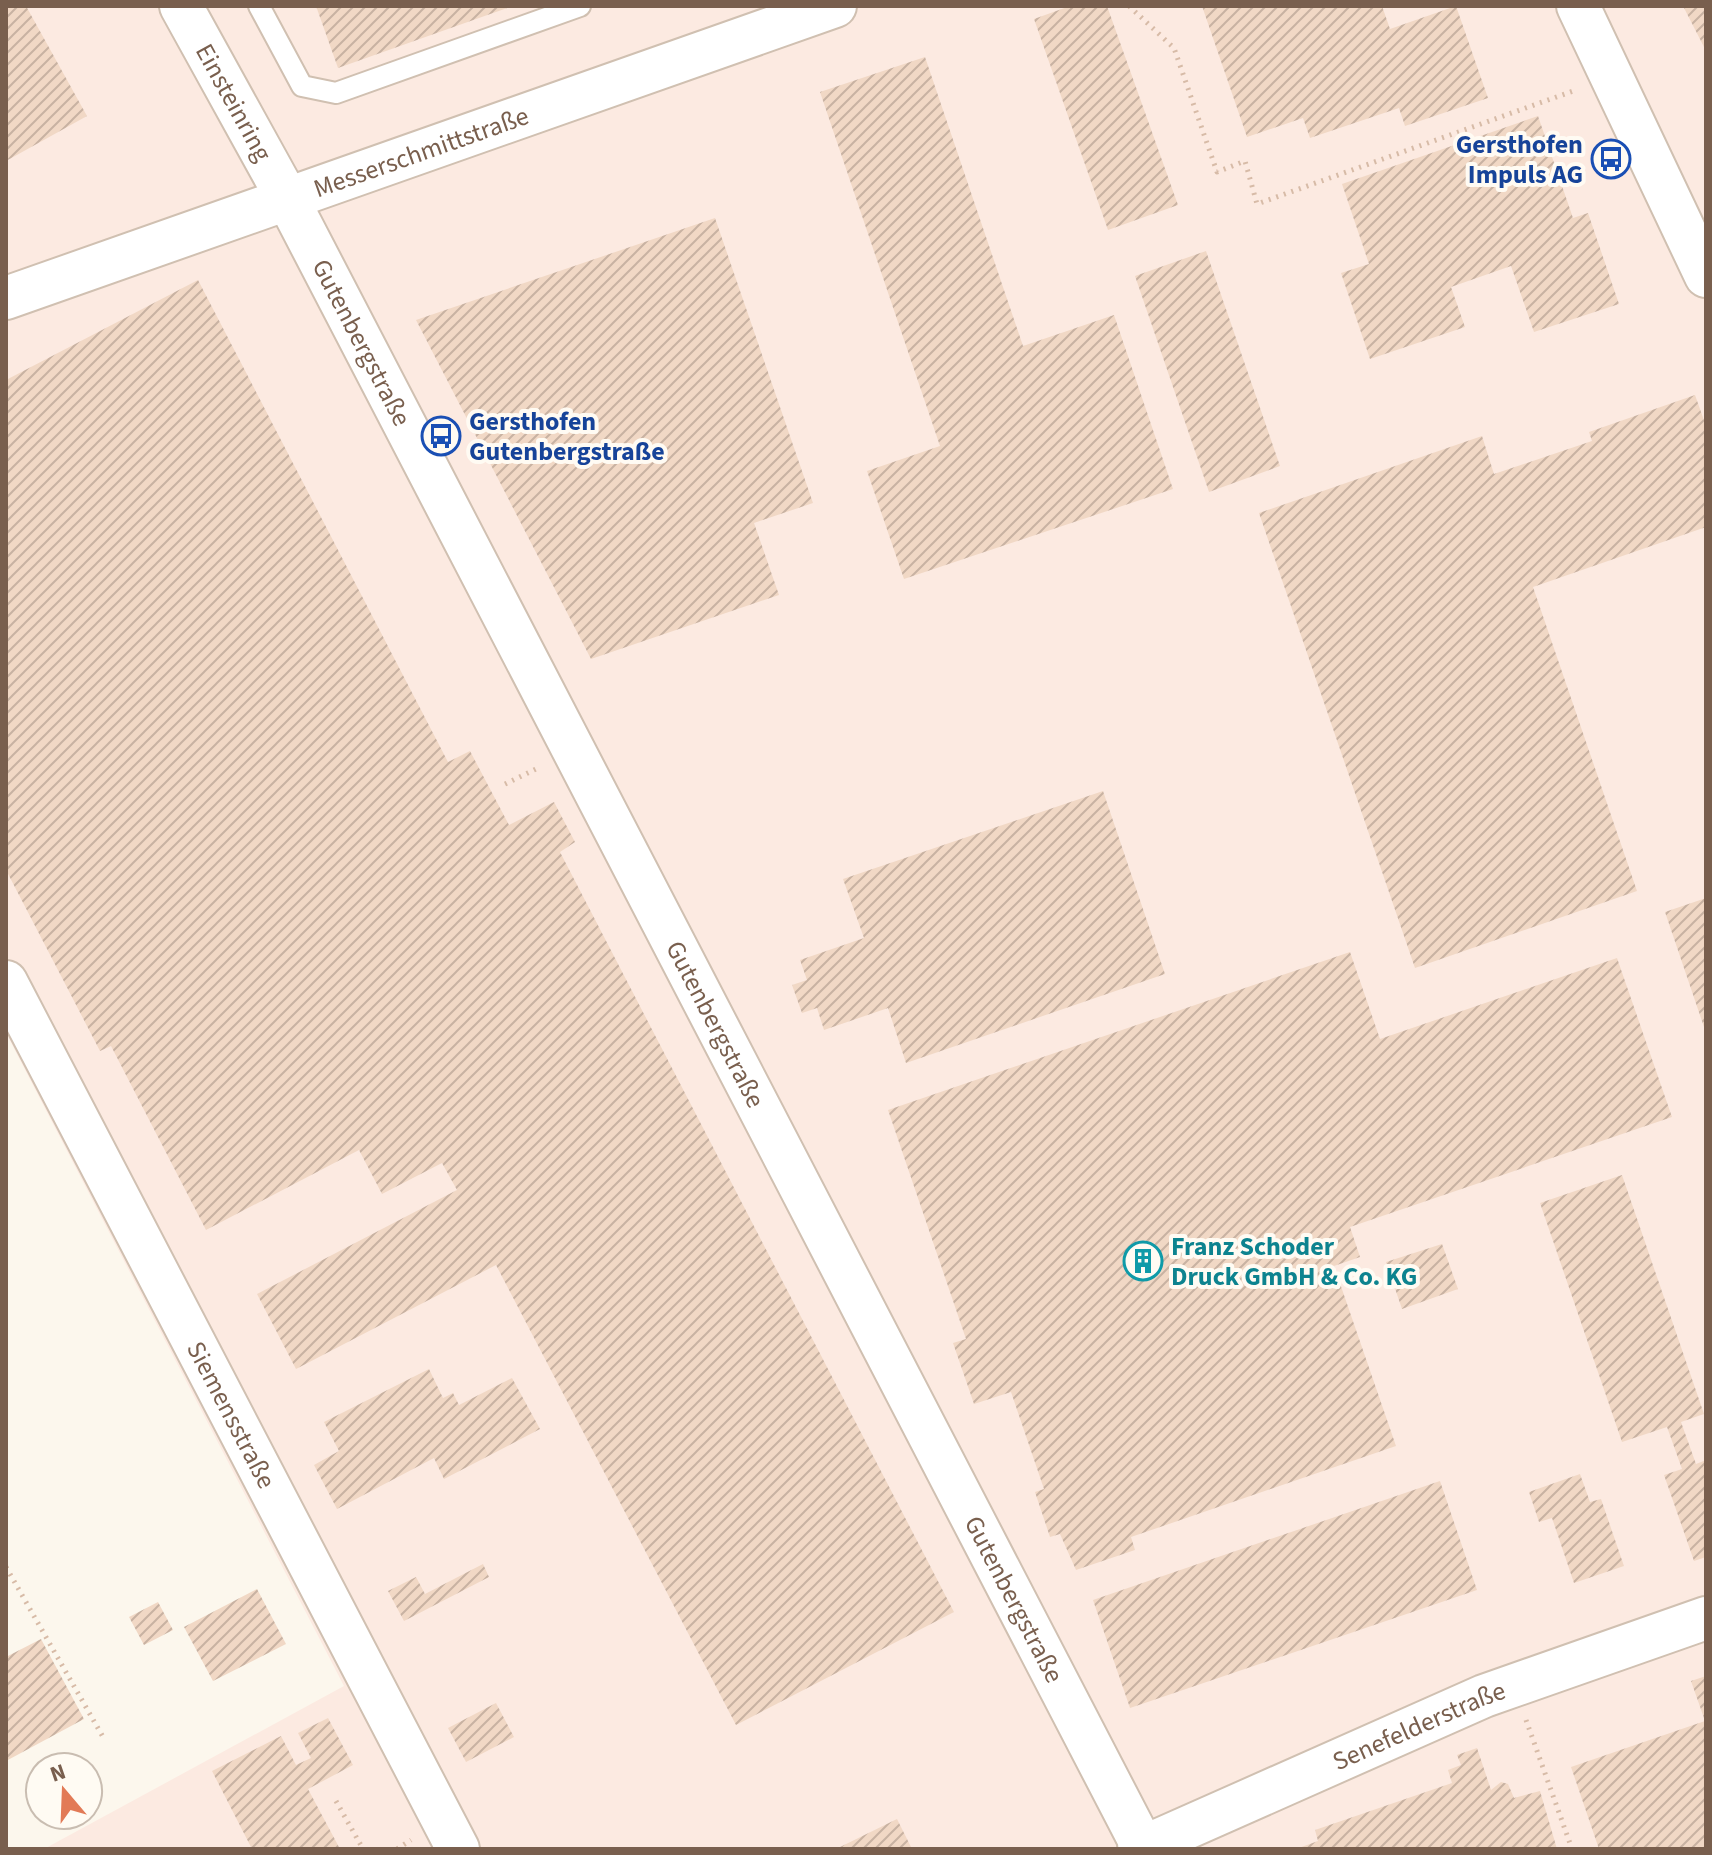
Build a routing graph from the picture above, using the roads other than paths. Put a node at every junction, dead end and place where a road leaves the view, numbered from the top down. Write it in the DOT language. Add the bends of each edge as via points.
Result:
graph roads {
  1 [pos="181,6"];
  2 [pos="259,6"];
  3 [pos="580,6"];
  4 [pos="835,6"];
  5 [pos="1578,6"];
  6 [pos="287,198"];
  7 [pos="1706,276"];
  8 [pos="6,298"];
  9 [pos="6,982"];
  10 [pos="1706,1618"];
  11 [pos="1142,1848"];
  12 [pos="458,1849"];
  1 -- 6 [label="street, Einsteinring"];
  2 -- 3 [label="lane" via="302,86 336,93"];
  4 -- 6 [label="street, Messerschmittstraße"];
  5 -- 7 [label="street"];
  6 -- 8 [label="street, Messerschmittstraße"];
  6 -- 11 [label="street, Gutenbergstraße"];
  9 -- 12 [label="street, Siemensstraße"];
  10 -- 11 [label="street, Senefelderstraße" via="1514,1686"];
}
